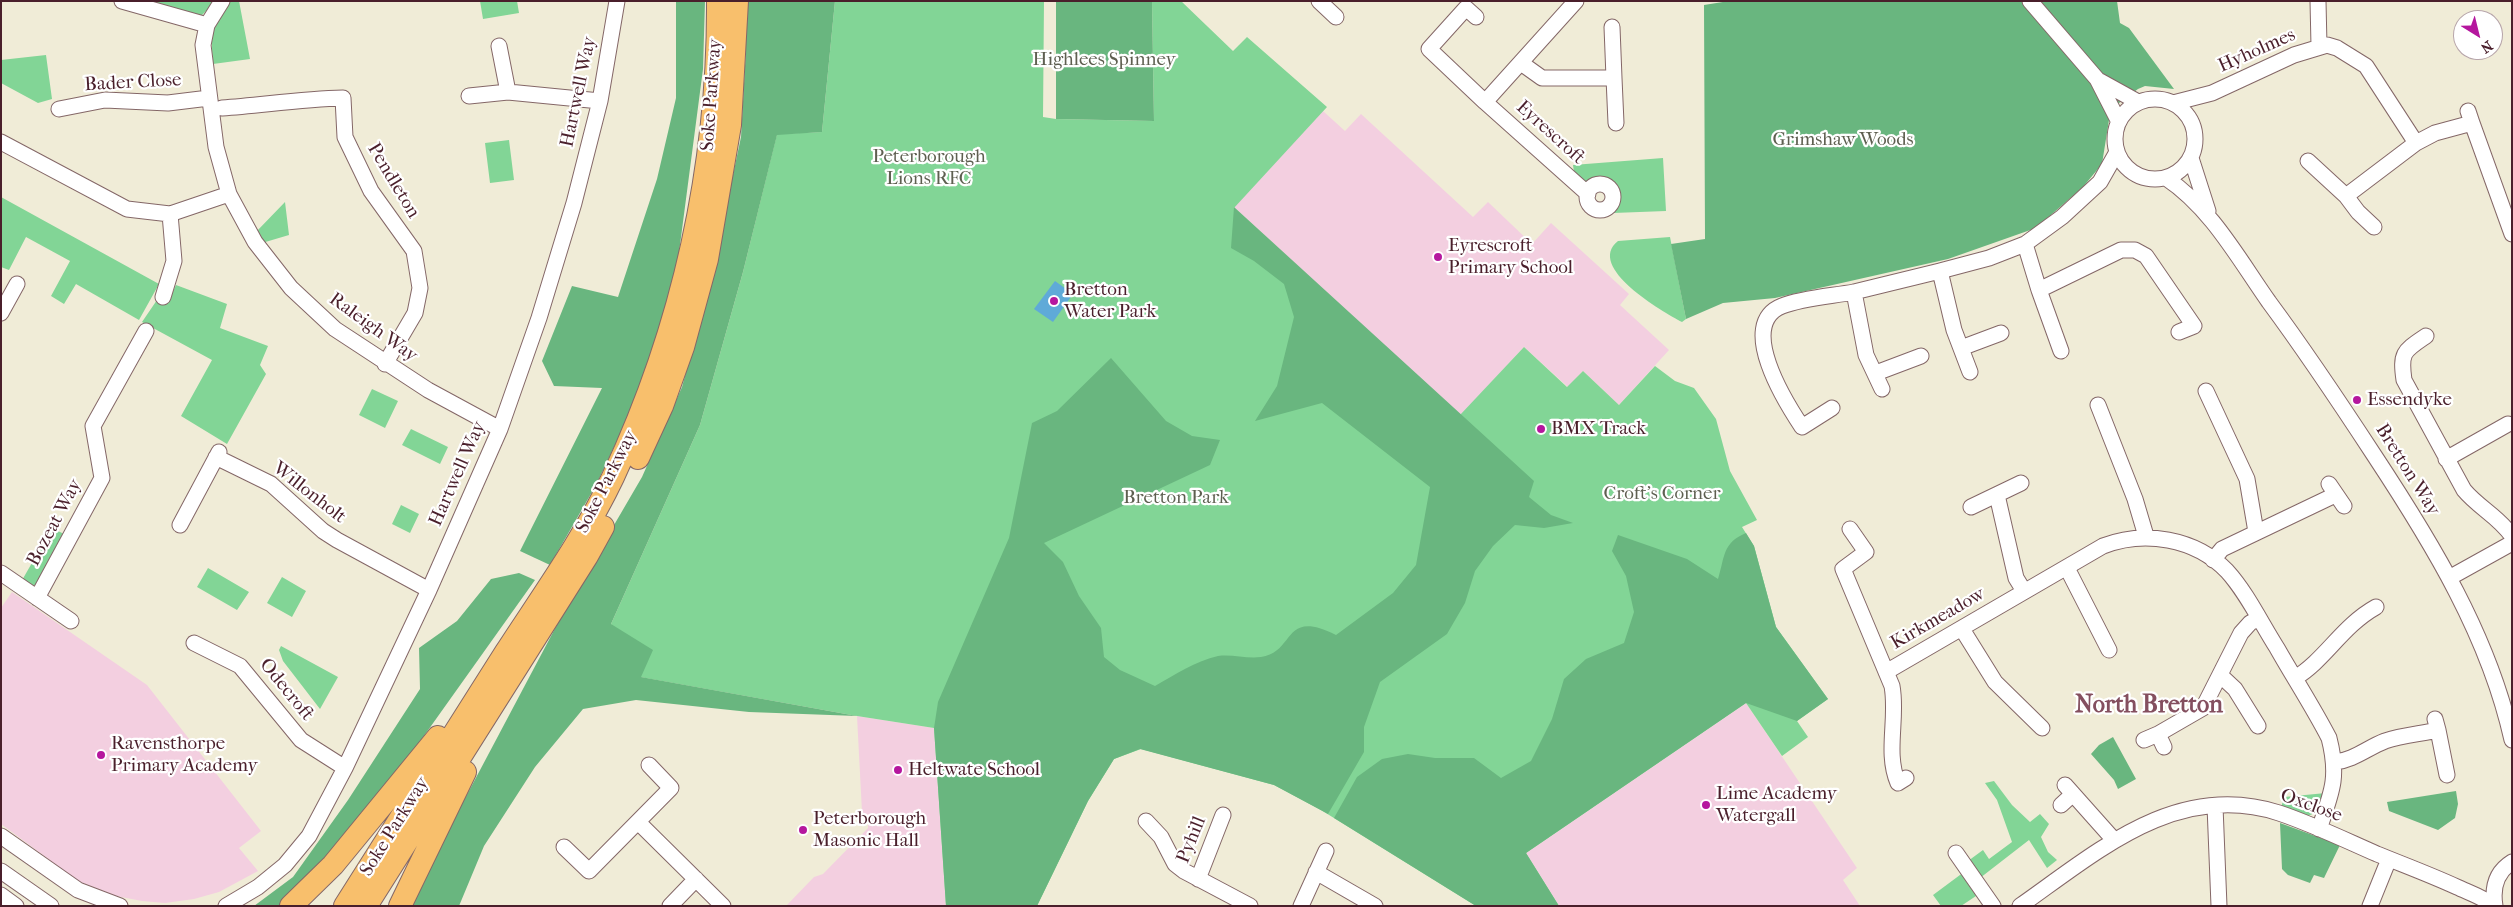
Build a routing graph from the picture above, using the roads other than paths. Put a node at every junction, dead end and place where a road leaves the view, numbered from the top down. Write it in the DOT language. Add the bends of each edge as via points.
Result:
graph roads {
  1 [pos="122,1"];
  2 [pos="222,1"];
  3 [pos="617,1"];
  4 [pos="718,1"];
  5 [pos="737,1"];
  6 [pos="1576,1"];
  7 [pos="2030,1"];
  8 [pos="2318,1"];
  9 [pos="1476,17"];
  10 [pos="207,25"];
  11 [pos="1612,27"];
  12 [pos="499,46"];
  13 [pos="2319,46"];
  14 [pos="1521,63"];
  15 [pos="1614,78"];
  16 [pos="2097,79"];
  17 [pos="508,92"];
  18 [pos="2212,93"];
  19 [pos="469,96"];
  20 [pos="209,98"];
  21 [pos="600,101"];
  22 [pos="1485,102"];
  23 [pos="2138,102"];
  24 [pos="2173,103"];
  25 [pos="222,108"];
  26 [pos="59,109"];
  27 [pos="1616,122"];
  28 [pos="2119,122"];
  29 [pos="2193,124"];
  30 [pos="1,142"];
  31 [pos="2416,143"];
  32 [pos="2117,152"];
  33 [pos="2191,158"];
  34 [pos="2308,161"];
  35 [pos="2132,172"];
  36 [pos="2166,178"];
  37 [pos="2100,182"];
  38 [pos="229,194"];
  39 [pos="1588,194"];
  40 [pos="2346,196"];
  41 [pos="170,214"];
  42 [pos="2211,218"];
  43 [pos="2374,227"];
  44 [pos="2508,230"];
  45 [pos="2025,244"];
  46 [pos="1940,271"];
  47 [pos="18,284"];
  48 [pos="2039,290"];
  49 [pos="1854,292"];
  50 [pos="163,298"];
  51 [pos="1,313"];
  52 [pos="146,330"];
  53 [pos="2179,332"];
  54 [pos="2001,333"];
  55 [pos="2426,336"];
  56 [pos="1961,348"];
  57 [pos="2061,351"];
  58 [pos="1921,356"];
  59 [pos="385,364"];
  60 [pos="1876,372"];
  61 [pos="1970,372"];
  62 [pos="1882,389"];
  63 [pos="2206,391"];
  64 [pos="2098,405"];
  65 [pos="1832,408"];
  66 [pos="2508,424"];
  67 [pos="500,429"];
  68 [pos="2446,460"];
  69 [pos="2022,483"];
  70 [pos="1997,495"];
  71 [pos="2336,495"];
  72 [pos="1971,507"];
  73 [pos="180,525"];
  74 [pos="1850,529"];
  75 [pos="2256,532"];
  76 [pos="2146,536"];
  77 [pos="2512,536"];
  78 [pos="2512,543"];
  79 [pos="2212,560"];
  80 [pos="2067,568"];
  81 [pos="1,573"];
  82 [pos="2449,578"];
  83 [pos="429,590"];
  84 [pos="2024,591"];
  85 [pos="37,598"];
  86 [pos="2368,607"];
  87 [pos="2259,618"];
  88 [pos="71,621"];
  89 [pos="1962,629"];
  90 [pos="194,643"];
  91 [pos="2109,650"];
  92 [pos="526,651"];
  93 [pos="503,658"];
  94 [pos="1886,672"];
  95 [pos="2220,675"];
  96 [pos="2295,678"];
  97 [pos="2035,725"];
  98 [pos="2258,726"];
  99 [pos="2144,740"];
  100 [pos="2512,740"];
  101 [pos="2335,762"];
  102 [pos="650,765"];
  103 [pos="345,768"];
  104 [pos="2447,775"];
  105 [pos="1902,783"];
  106 [pos="2061,805"];
  107 [pos="2215,806"];
  108 [pos="1223,815"];
  109 [pos="1146,821"];
  110 [pos="638,822"];
  111 [pos="2319,829"];
  112 [pos="1,836"];
  113 [pos="2114,840"];
  114 [pos="564,847"];
  115 [pos="1326,851"];
  116 [pos="2389,859"];
  117 [pos="2512,862"];
  118 [pos="1957,864"];
  119 [pos="1,871"];
  120 [pos="1316,872"];
  121 [pos="696,879"];
  122 [pos="1198,879"];
  123 [pos="2496,881"];
  124 [pos="2468,892"];
  125 [pos="1,896"];
  126 [pos="16,906"];
  127 [pos="51,906"];
  128 [pos="120,906"];
  129 [pos="226,906"];
  130 [pos="291,906"];
  131 [pos="345,906"];
  132 [pos="366,906"];
  133 [pos="400,906"];
  134 [pos="670,906"];
  135 [pos="723,906"];
  136 [pos="1250,906"];
  137 [pos="1301,906"];
  138 [pos="1375,906"];
  139 [pos="1993,906"];
  140 [pos="2020,906"];
  141 [pos="2218,906"];
  142 [pos="2370,906"];
  143 [pos="2494,906"];
  1 -- 10 [label="street"];
  2 -- 10 [label="street, Raleigh Way"];
  3 -- 21 [label="street, Hartwell Way"];
  4 -- 93 [label="highway, Soke Parkway" via="711,134 690,260 666,345 612,479 577,542"];
  5 -- 92 [label="highway, Soke Parkway" via="730,125 707,259 683,347 662,406 619,498 587,556"];
  6 -- 14 [label="street, Eyrescroft"];
  7 -- 16 [label="street"];
  8 -- 13 [label="street, Hyholmes"];
  9 -- 22 [label="street, Eyrescroft" via="1466,8 1429,49"];
  10 -- 20 [label="street, Raleigh Way" via="203,44"];
  11 -- 15 [label="street"];
  12 -- 17 [label="street"];
  13 -- 18 [label="street, Hyholmes"];
  13 -- 31 [label="street, Hyholmes" via="2337,48 2366,66"];
  14 -- 15 [label="street, Eyrescroft" via="1542,78"];
  14 -- 22 [label="street, Eyrescroft"];
  15 -- 27 [label="street"];
  16 -- 23 [label="street"];
  16 -- 28 [label="street"];
  17 -- 19 [label="street"];
  17 -- 21 [label="street"];
  18 -- 24 [label="street, Hyholmes"];
  18 -- 29 [label="street, Hyholmes"];
  20 -- 26 [label="street, Bader Close" via="168,103 105,100"];
  20 -- 38 [label="street, Raleigh Way" via="216,147"];
  21 -- 67 [label="street, Hartwell Way" via="542,310"];
  22 -- 39 [label="street, Eyrescroft"];
  23 -- 24 [label="street" via="2162,99"];
  23 -- 28 [label="street"];
  24 -- 29 [label="street"];
  25 -- 59 [label="street, Pendleton" via="298,99 343,98 345,136 371,191 414,251 420,288 416,313"];
  28 -- 32 [label="street"];
  29 -- 33 [label="street" via="2195,147"];
  30 -- 41 [label="street" via="127,209"];
  31 -- 40 [label="street"];
  31 -- 44 [label="street" via="2470,117"];
  32 -- 35 [label="street"];
  32 -- 37 [label="street"];
  33 -- 36 [label="street"];
  33 -- 42 [label="street, Bretton Way"];
  34 -- 40 [label="street"];
  35 -- 36 [label="street" via="2149,178"];
  35 -- 37 [label="street"];
  36 -- 42 [label="street, Bretton Way" via="2183,189"];
  37 -- 45 [label="street" via="2062,217"];
  38 -- 41 [label="street"];
  38 -- 59 [label="street, Raleigh Way" via="255,242 291,288 334,329"];
  40 -- 43 [label="street"];
  41 -- 50 [label="street" via="174,261"];
  42 -- 82 [label="street, Bretton Way" via="2318,369 2404,500"];
  45 -- 46 [label="street"];
  45 -- 48 [label="street"];
  46 -- 49 [label="street"];
  46 -- 56 [label="street"];
  47 -- 51 [label="street"];
  48 -- 53 [label="street" via="2121,250 2135,250 2146,256 2200,324"];
  48 -- 57 [label="street"];
  49 -- 60 [label="street" via="1866,355"];
  49 -- 65 [label="street" via="1780,307 1767,319 1762,338 1780,394 1802,427"];
  52 -- 85 [label="street, Bozeat Way" via="93,426 102,478"];
  54 -- 56 [label="street"];
  55 -- 68 [label="street" via="2395,358"];
  56 -- 61 [label="street"];
  58 -- 60 [label="street"];
  59 -- 67 [label="street, Raleigh Way"];
  60 -- 62 [label="street"];
  63 -- 75 [label="street" via="2218,404 2247,479"];
  64 -- 76 [label="street" via="2114,423"];
  66 -- 68 [label="street" via="2485,444"];
  67 -- 83 [label="street, Hartwell Way"];
  68 -- 77 [label="street" via="2468,494 2501,520"];
  69 -- 70 [label="street"];
  70 -- 72 [label="street"];
  70 -- 84 [label="street" via="2016,578"];
  71 -- 75 [label="street"];
  73 -- 83 [label="street, Willonholt" via="218,454 271,484 323,531"];
  74 -- 94 [label="street, Kirkmeadow" via="1866,552 1843,569"];
  75 -- 79 [label="street" via="2222,549"];
  76 -- 79 [label="street, Kirkmeadow" via="2188,546"];
  76 -- 80 [label="street, Kirkmeadow" via="2117,540"];
  78 -- 82 [label="street"];
  79 -- 87 [label="street, Kirkmeadow" via="2236,582"];
  80 -- 84 [label="street, Kirkmeadow"];
  80 -- 91 [label="street" via="2105,628"];
  81 -- 85 [label="street"];
  82 -- 100 [label="street, Bretton Way" via="2479,641 2501,698"];
  83 -- 103 [label="street, Hartwell Way"];
  84 -- 89 [label="street, Kirkmeadow"];
  85 -- 88 [label="street"];
  86 -- 96 [label="street"];
  87 -- 95 [label="street" via="2241,633"];
  87 -- 96 [label="street, Kirkmeadow"];
  89 -- 94 [label="street, Kirkmeadow"];
  89 -- 97 [label="street" via="1995,682"];
  90 -- 103 [label="street, Odecroft" via="240,666 301,740"];
  92 -- 132 [label="highway, Soke Parkway"];
  92 -- 133 [label="highway"];
  93 -- 130 [label="highway" via="334,865"];
  93 -- 131 [label="highway, Soke Parkway"];
  94 -- 105 [label="street" via="1895,702 1892,770"];
  95 -- 98 [label="street" via="2235,689"];
  95 -- 99 [label="street" via="2203,708 2161,741"];
  96 -- 101 [label="street, Kirkmeadow" via="2329,738"];
  101 -- 104 [label="street" via="2353,759 2374,746 2436,725"];
  101 -- 111 [label="street, Kirkmeadow" via="2335,780"];
  102 -- 110 [label="street" via="671,788"];
  103 -- 129 [label="street, Hartwell Way" via="309,836 285,865 258,887"];
  106 -- 113 [label="street" via="2069,789"];
  107 -- 111 [label="street, Oxclose" via="2278,813"];
  107 -- 113 [label="street, Oxclose" via="2169,813"];
  107 -- 141 [label="street"];
  108 -- 122 [label="street, Pyhill"];
  109 -- 122 [label="street, Pyhill" via="1161,837 1174,864"];
  110 -- 114 [label="street" via="589,871"];
  110 -- 121 [label="street"];
  111 -- 116 [label="street, Oxclose"];
  112 -- 128 [label="street" via="78,890"];
  113 -- 140 [label="street, Oxclose"];
  115 -- 120 [label="street"];
  116 -- 124 [label="street, Oxclose"];
  116 -- 142 [label="street"];
  117 -- 123 [label="street" via="2500,872"];
  118 -- 139 [label="street"];
  119 -- 127 [label="street"];
  120 -- 137 [label="street"];
  120 -- 138 [label="street"];
  121 -- 134 [label="street"];
  121 -- 135 [label="street"];
  122 -- 136 [label="street, Pyhill"];
  123 -- 124 [label="street"];
  123 -- 143 [label="street"];
  124 -- 143 [label="street, Oxclose"];
  125 -- 126 [label="street"];
}
